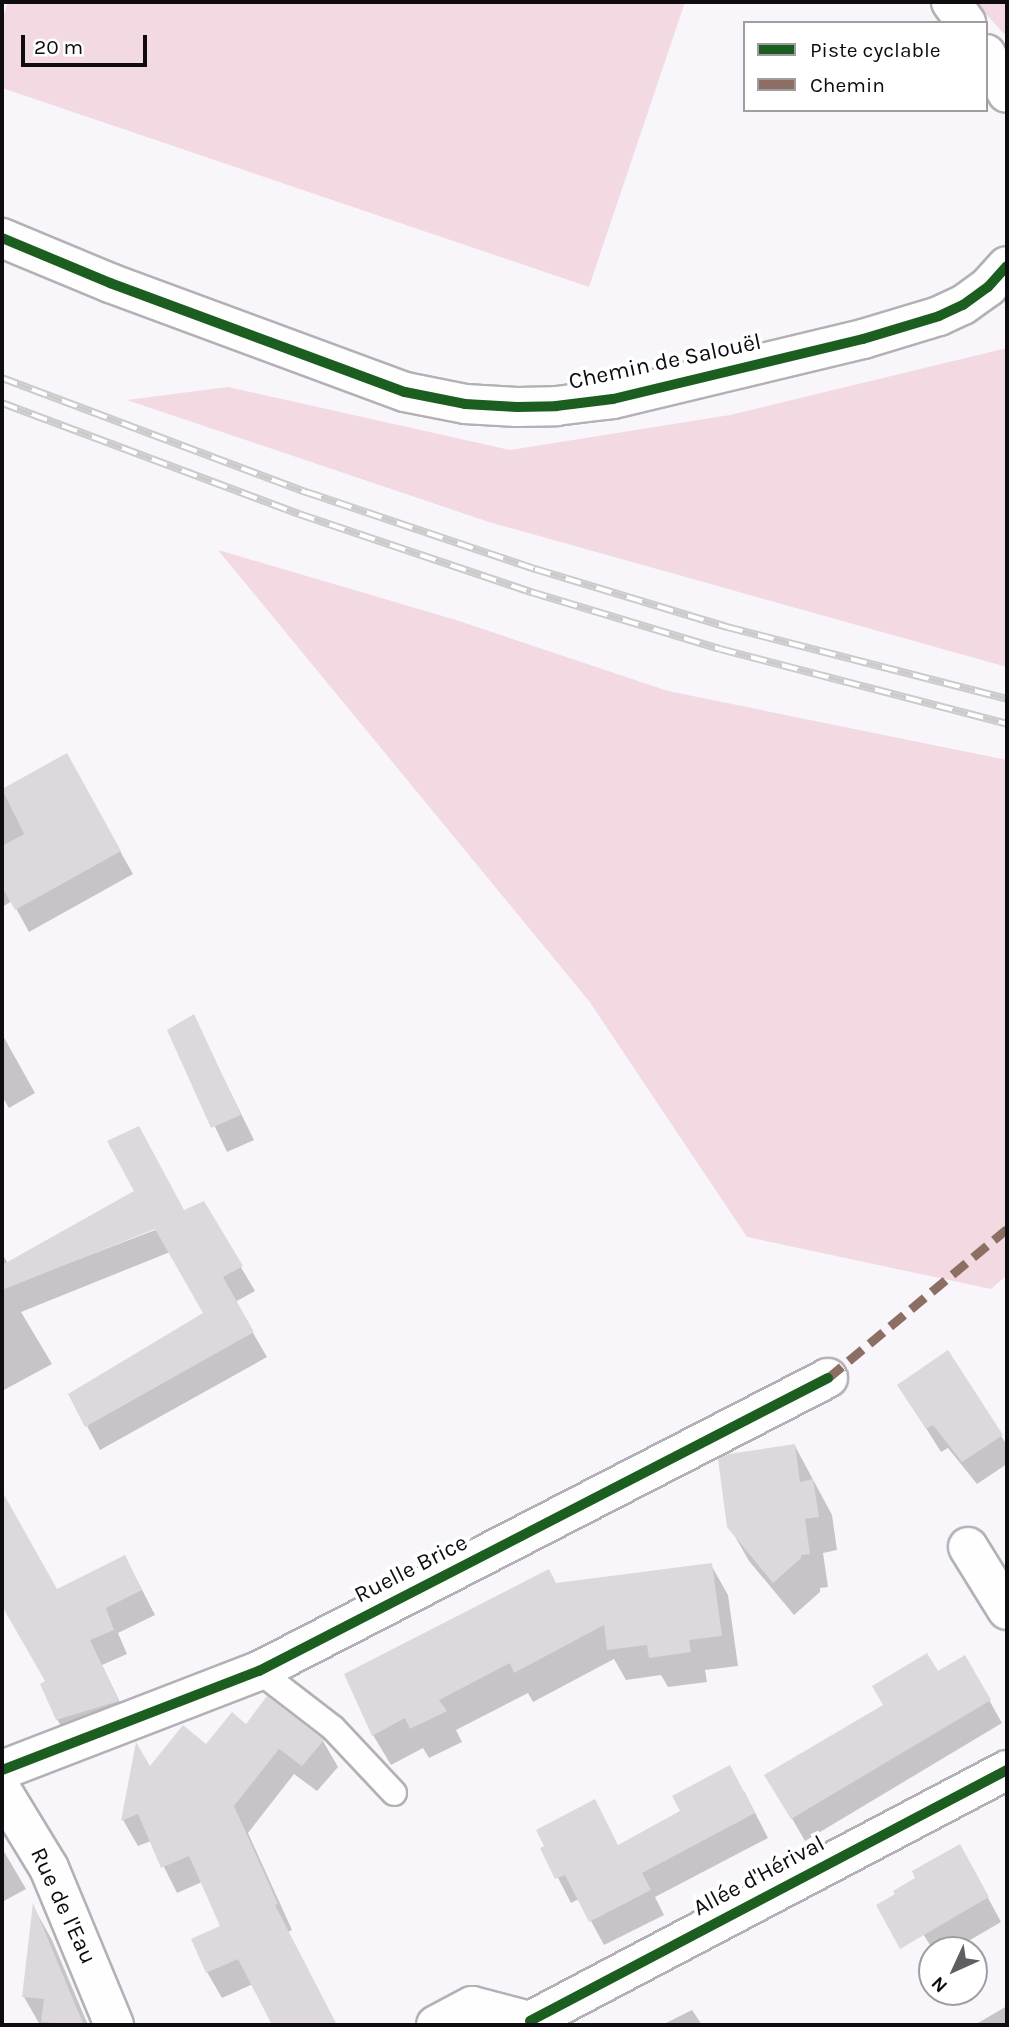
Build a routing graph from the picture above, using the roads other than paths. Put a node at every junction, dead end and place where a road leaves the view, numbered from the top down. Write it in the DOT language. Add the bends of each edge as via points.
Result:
graph roads {
  1 [pos="951,2"];
  2 [pos="965,21"];
  3 [pos="988,58"];
  4 [pos="1007,93"];
  5 [pos="2,238"];
  6 [pos="1007,266"];
  7 [pos="828,1378"];
  8 [pos="968,1547"];
  9 [pos="1007,1610"];
  10 [pos="259,1671"];
  11 [pos="2,1770"];
  12 [pos="1007,1770"];
  13 [pos="2,1791"];
  14 [pos="394,1793"];
  15 [pos="531,2023"];
  16 [pos="114,2025"];
  17 [pos="436,2025"];
  1 -- 2 [label="street"];
  3 -- 4 [label="street"];
  5 -- 6 [label="street, Chemin de Salouël" via="405,392 465,404 517,407 613,399 863,339 963,305 988,288"];
  7 -- 10 [label="street, Ruelle Brice"];
  8 -- 9 [label="street"];
  10 -- 11 [label="street, Ruelle Brice"];
  10 -- 14 [label="lane" via="333,1728"];
  12 -- 15 [label="street, Allée d'Hérival"];
  13 -- 16 [label="street, Rue de l'Eau" via="49,1868"];
  15 -- 17 [label="street" via="472,2006"];
}
